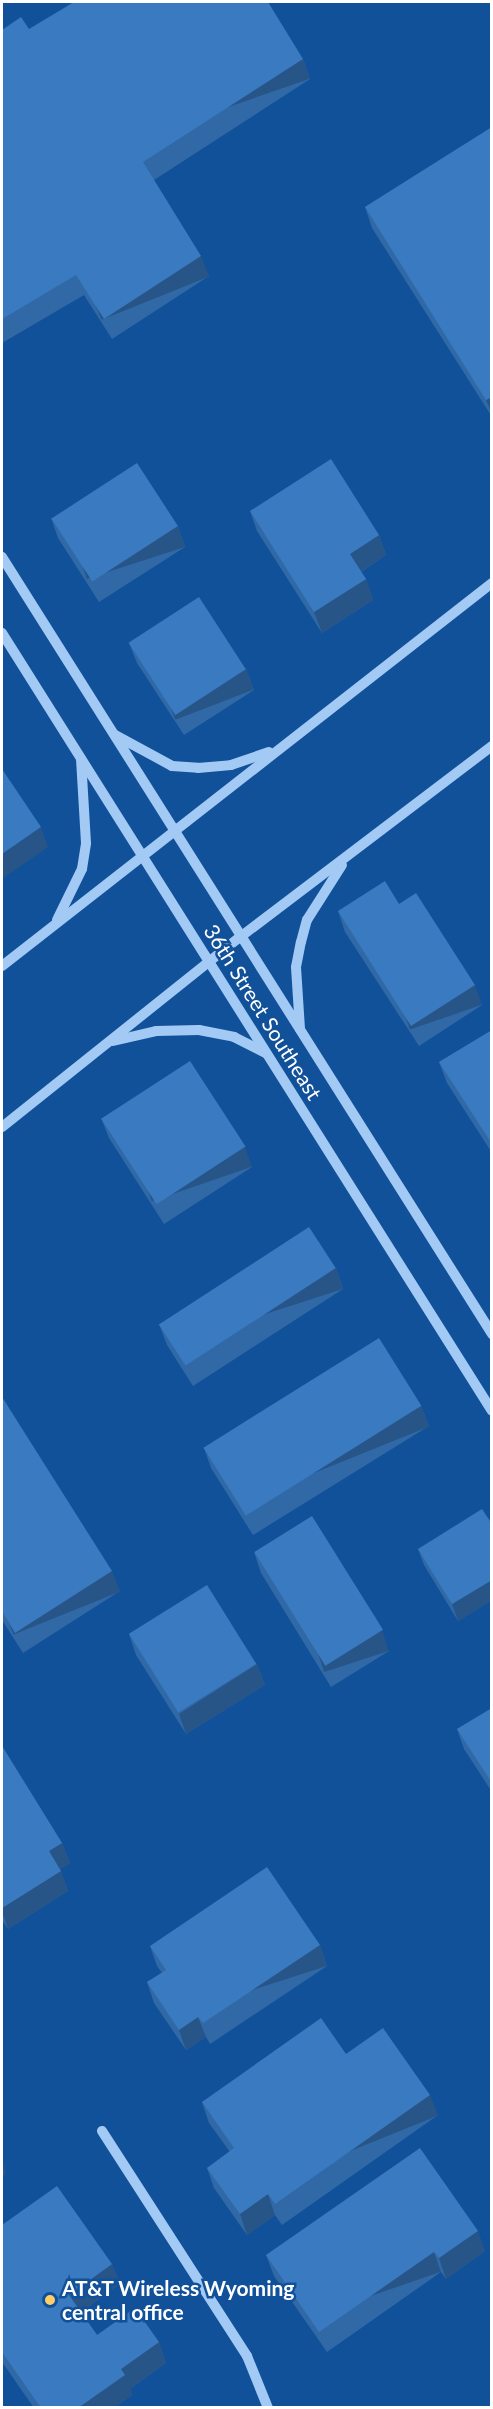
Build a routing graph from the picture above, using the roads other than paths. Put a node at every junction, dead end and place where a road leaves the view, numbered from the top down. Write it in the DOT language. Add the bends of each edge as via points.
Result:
graph roads {
  1 [pos="2,557"];
  2 [pos="492,583"];
  3 [pos="2,633"];
  4 [pos="113,734"];
  5 [pos="492,746"];
  6 [pos="278,749"];
  7 [pos="80,756"];
  8 [pos="174,833"];
  9 [pos="144,855"];
  10 [pos="347,858"];
  11 [pos="55,924"];
  12 [pos="239,938"];
  13 [pos="209,963"];
  14 [pos="2,966"];
  15 [pos="300,1029"];
  16 [pos="110,1042"];
  17 [pos="266,1053"];
  18 [pos="2,1127"];
  19 [pos="492,1334"];
  20 [pos="492,1411"];
  21 [pos="102,2131"];
  22 [pos="268,2408"];
  1 -- 4 [label="street, 36th Street Southeast"];
  2 -- 6 [label="street"];
  3 -- 7 [label="street, 36th Street Southeast"];
  4 -- 6 [label="street" via="172,766 231,765"];
  4 -- 8 [label="street, 36th Street Southeast"];
  5 -- 10 [label="street"];
  6 -- 8 [label="street"];
  7 -- 9 [label="street, 36th Street Southeast"];
  7 -- 11 [label="street" via="86,843 82,869"];
  8 -- 9 [label="street"];
  8 -- 12 [label="street, 36th Street Southeast"];
  9 -- 11 [label="street"];
  9 -- 13 [label="street, 36th Street Southeast"];
  10 -- 12 [label="street"];
  10 -- 15 [label="street" via="307,920 296,967"];
  11 -- 14 [label="street"];
  12 -- 13 [label="street"];
  12 -- 15 [label="street, 36th Street Southeast"];
  13 -- 16 [label="street"];
  13 -- 17 [label="street, 36th Street Southeast"];
  15 -- 19 [label="street, 36th Street Southeast"];
  16 -- 17 [label="street" via="156,1031 199,1030 234,1037"];
  16 -- 18 [label="street"];
  17 -- 20 [label="street, 36th Street Southeast"];
  21 -- 22 [label="street" via="247,2356"];
}
